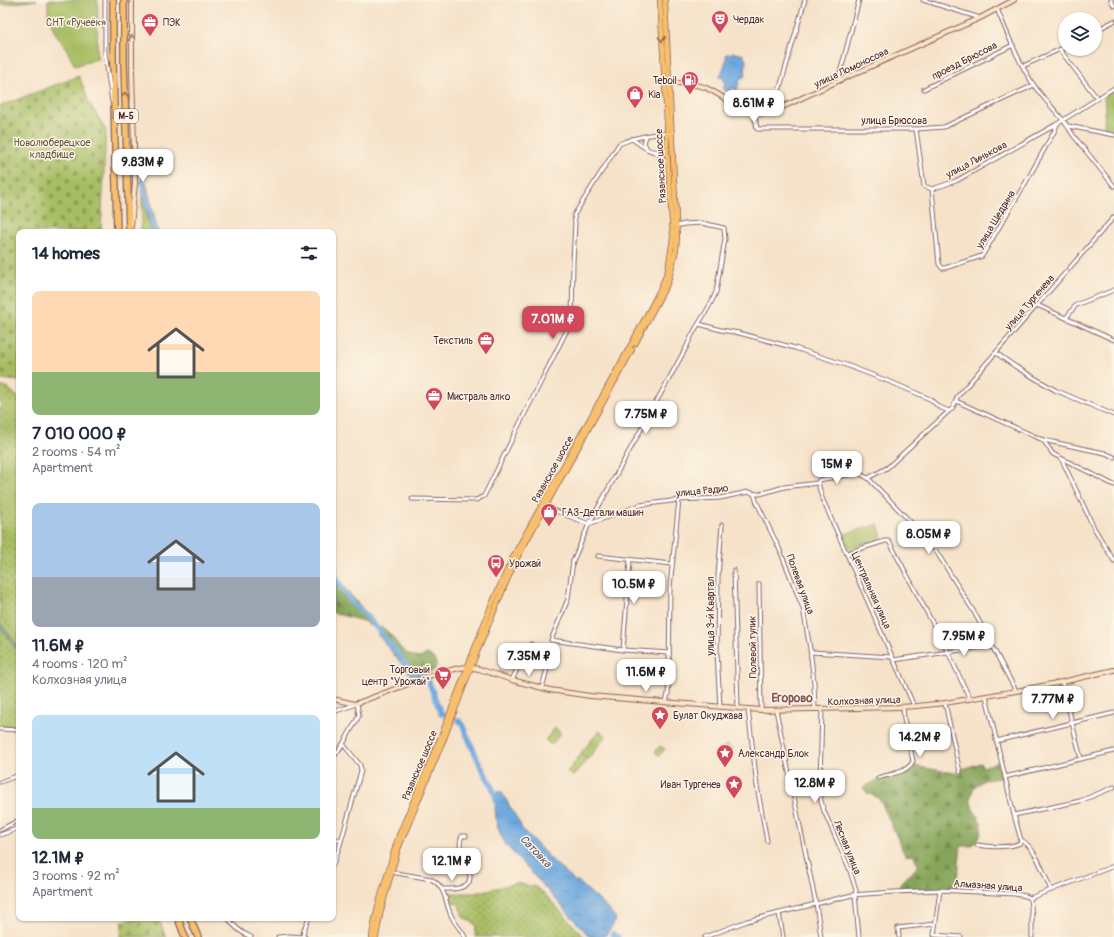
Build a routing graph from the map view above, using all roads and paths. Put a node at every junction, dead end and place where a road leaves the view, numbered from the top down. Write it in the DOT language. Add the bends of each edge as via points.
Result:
graph roads {
  1 [pos="105,0"];
  2 [pos="113,0"];
  3 [pos="124,0"];
  4 [pos="132,0"];
  5 [pos="660,0"];
  6 [pos="665,0"];
  7 [pos="805,0"];
  8 [pos="859,0"];
  9 [pos="924,0"];
  10 [pos="1014,0"];
  11 [pos="1111,0"];
  12 [pos="931,1"];
  13 [pos="1114,6"];
  14 [pos="997,9"];
  15 [pos="980,18"];
  16 [pos="1114,21"];
  17 [pos="1102,27"];
  18 [pos="1013,45"];
  19 [pos="1058,51"];
  20 [pos="1065,56"];
  21 [pos="1023,66"];
  22 [pos="838,81"];
  23 [pos="670,82"];
  24 [pos="1034,85"];
  25 [pos="1114,88"];
  26 [pos="924,89"];
  27 [pos="1097,98"];
  28 [pos="772,112"];
  29 [pos="755,115"];
  30 [pos="1062,120"];
  31 [pos="114,122"];
  32 [pos="1057,124"];
  33 [pos="1068,126"];
  34 [pos="916,129"];
  35 [pos="669,134"];
  36 [pos="1114,135"];
  37 [pos="646,136"];
  38 [pos="632,139"];
  39 [pos="672,144"];
  40 [pos="647,149"];
  41 [pos="667,150"];
  42 [pos="656,153"];
  43 [pos="668,166"];
  44 [pos="1114,186"];
  45 [pos="932,189"];
  46 [pos="1114,216"];
  47 [pos="676,226"];
  48 [pos="117,229"];
  49 [pos="130,229"];
  50 [pos="130,229"];
  51 [pos="1114,290"];
  52 [pos="1037,305"];
  53 [pos="1066,318"];
  54 [pos="699,324"];
  55 [pos="1114,340"];
  56 [pos="996,353"];
  57 [pos="956,400"];
  58 [pos="949,410"];
  59 [pos="1114,415"];
  60 [pos="1043,440"];
  61 [pos="1114,457"];
  62 [pos="1062,459"];
  63 [pos="868,478"];
  64 [pos="819,481"];
  65 [pos="1114,485"];
  66 [pos="754,494"];
  67 [pos="412,499"];
  68 [pos="679,500"];
  69 [pos="545,507"];
  70 [pos="589,524"];
  71 [pos="722,525"];
  72 [pos="847,553"];
  73 [pos="598,556"];
  74 [pos="630,560"];
  75 [pos="1114,561"];
  76 [pos="672,564"];
  77 [pos="734,570"];
  78 [pos="759,584"];
  79 [pos="531,644"];
  80 [pos="990,646"];
  81 [pos="623,650"];
  82 [pos="811,652"];
  83 [pos="948,652"];
  84 [pos="669,653"];
  85 [pos="893,658"];
  86 [pos="548,665"];
  87 [pos="469,667"];
  88 [pos="1114,670"];
  89 [pos="512,680"];
  90 [pos="1062,682"];
  91 [pos="542,688"];
  92 [pos="1016,691"];
  93 [pos="986,696"];
  94 [pos="970,699"];
  95 [pos="336,700"];
  96 [pos="666,702"];
  97 [pos="946,703"];
  98 [pos="356,704"];
  99 [pos="914,706"];
  100 [pos="720,707"];
  101 [pos="903,707"];
  102 [pos="738,708"];
  103 [pos="748,709"];
  104 [pos="815,709"];
  105 [pos="822,709"];
  106 [pos="761,710"];
  107 [pos="776,710"];
  108 [pos="336,711"];
  109 [pos="1114,713"];
  110 [pos="1073,723"];
  111 [pos="0,728"];
  112 [pos="16,730"];
  113 [pos="996,742"];
  114 [pos="344,744"];
  115 [pos="1114,750"];
  116 [pos="336,754"];
  117 [pos="1081,759"];
  118 [pos="960,772"];
  119 [pos="16,776"];
  120 [pos="1004,777"];
  121 [pos="878,778"];
  122 [pos="820,781"];
  123 [pos="0,782"];
  124 [pos="792,787"];
  125 [pos="1114,787"];
  126 [pos="1014,814"];
  127 [pos="16,822"];
  128 [pos="16,829"];
  129 [pos="0,830"];
  130 [pos="0,835"];
  131 [pos="466,836"];
  132 [pos="336,839"];
  133 [pos="1021,840"];
  134 [pos="340,841"];
  135 [pos="767,841"];
  136 [pos="977,845"];
  137 [pos="336,854"];
  138 [pos="1114,866"];
  139 [pos="391,872"];
  140 [pos="442,889"];
  141 [pos="940,890"];
  142 [pos="1051,890"];
  143 [pos="855,895"];
  144 [pos="1030,898"];
  145 [pos="816,904"];
  146 [pos="780,913"];
  147 [pos="179,921"];
  148 [pos="191,921"];
  149 [pos="230,921"];
  150 [pos="308,921"];
  151 [pos="935,924"];
  152 [pos="711,936"];
  153 [pos="934,936"];
  154 [pos="185,937"];
  155 [pos="198,937"];
  156 [pos="251,937"];
  157 [pos="279,937"];
  158 [pos="304,937"];
  159 [pos="372,937"];
  160 [pos="376,937"];
  161 [pos="465,937"];
  162 [pos="705,937"];
  163 [pos="783,937"];
  164 [pos="821,937"];
  165 [pos="859,937"];
  166 [pos="899,937"];
  167 [pos="961,937"];
  168 [pos="1032,937"];
  1 -- 31 [label="street" via="105,53"];
  2 -- 31 [label="highway, М-5"];
  49 -- 3 [label="highway, М-5, one-way"];
  50 -- 4 [label="main road, one-way" via="134,183"];
  5 -- 35 [label="main road, Рязанское шоссе, one-way"];
  6 -- 23 [label="main road, Рязанское шоссе"];
  7 -- 28 [label="street"];
  8 -- 22 [label="street"];
  9 -- 12 [label="street"];
  10 -- 14 [label="main road, улица Ломоносова"];
  11 -- 13 [label="street"];
  12 -- 15 [label="street"];
  14 -- 15 [label="main road, улица Ломоносова"];
  14 -- 18 [label="street"];
  15 -- 22 [label="main road, улица Ломоносова"];
  16 -- 17 [label="street"];
  18 -- 21 [label="street"];
  18 -- 26 [label="street, проезд Брюсова"];
  19 -- 21 [label="street"];
  20 -- 27 [label="street"];
  21 -- 24 [label="street"];
  22 -- 28 [label="main road, улица Ломоносова"];
  23 -- 29 [label="main road, улица Ломоносова" via="702,86"];
  23 -- 35 [label="main road, Рязанское шоссе"];
  24 -- 30 [label="street"];
  24 -- 34 [label="street, улица Брюсова" via="944,128"];
  25 -- 27 [label="street, улица Линькова"];
  27 -- 30 [label="street, улица Линькова"];
  28 -- 29 [label="main road, улица Ломоносова"];
  29 -- 34 [label="street, улица Брюсова" via="756,128"];
  30 -- 32 [label="street, улица Линькова"];
  30 -- 33 [label="street"];
  31 -- 48 [label="highway, М-5"];
  32 -- 45 [label="street, улица Линькова" via="956,181"];
  32 -- 45 [label="street, улица Щедрина" via="982,256 945,268 939,264"];
  33 -- 36 [label="street"];
  33 -- 44 [label="street"];
  34 -- 45 [label="street" via="924,186"];
  35 -- 37 [label="street"];
  35 -- 39 [label="main road, Рязанское шоссе"];
  35 -- 41 [label="main road, Рязанское шоссе"];
  37 -- 38 [label="street"];
  37 -- 40 [label="street" via="644,143"];
  38 -- 40 [label="street"];
  38 -- 67 [label="street" via="616,147 574,215 572,320 484,496 476,500"];
  39 -- 41 [label="street"];
  39 -- 47 [label="main road, Рязанское шоссе"];
  40 -- 42 [label="street"];
  41 -- 42 [label="street"];
  41 -- 43 [label="main road, Рязанское шоссе"];
  42 -- 43 [label="street"];
  43 -- 87 [label="main road, Рязанское шоссе" via="673,237 665,280 514,555 491,606"];
  46 -- 52 [label="street, улица Тургенева"];
  47 -- 54 [label="street" via="702,223 724,228 725,239 716,292"];
  47 -- 69 [label="main road, Рязанское шоссе" via="676,250 664,292"];
  51 -- 53 [label="street" via="1076,305"];
  52 -- 53 [label="street"];
  52 -- 56 [label="street, улица Тургенева"];
  53 -- 55 [label="street"];
  54 -- 58 [label="street" via="795,348 846,365 930,399 939,407"];
  54 -- 70 [label="street"];
  56 -- 57 [label="street, улица Тургенева"];
  56 -- 59 [label="street" via="1055,390"];
  57 -- 58 [label="street, улица Тургенева"];
  57 -- 60 [label="street"];
  58 -- 63 [label="street, улица Тургенева" via="888,468"];
  60 -- 61 [label="street"];
  60 -- 62 [label="street" via="1053,454"];
  62 -- 65 [label="street"];
  62 -- 75 [label="street" via="1094,528"];
  63 -- 64 [label="street, улица Радио" via="853,474"];
  63 -- 80 [label="street" via="931,543 974,612"];
  64 -- 66 [label="street, улица Радио"];
  64 -- 72 [label="street, Центральная улица" via="822,498"];
  66 -- 68 [label="street, улица Радио" via="748,492 720,498"];
  66 -- 82 [label="street, Полевая улица" via="803,608"];
  68 -- 70 [label="street, улица Радио" via="640,505"];
  68 -- 76 [label="street"];
  69 -- 70 [label="street"];
  69 -- 87 [label="main road, Рязанское шоссе" via="505,585"];
  70 -- 81 [label="street" via="573,561 568,599 551,640"];
  71 -- 100 [label="street, улица 3-й Квартал" via="717,652"];
  72 -- 83 [label="street" via="888,541"];
  72 -- 85 [label="street, Центральная улица"];
  73 -- 74 [label="street"];
  74 -- 76 [label="street"];
  74 -- 81 [label="street"];
  76 -- 84 [label="street"];
  77 -- 102 [label="street"];
  78 -- 106 [label="street, Полевой тупик"];
  79 -- 89 [label="street"];
  80 -- 83 [label="street"];
  80 -- 92 [label="street"];
  81 -- 84 [label="street"];
  82 -- 85 [label="street"];
  82 -- 104 [label="street, Полевая улица"];
  83 -- 85 [label="street"];
  83 -- 94 [label="street"];
  84 -- 96 [label="street"];
  85 -- 99 [label="street, Центральная улица"];
  86 -- 91 [label="street"];
  87 -- 89 [label="main road, Колхозная улица"];
  87 -- 98 [label="main road" via="432,675"];
  87 -- 139 [label="main road, Рязанское шоссе" via="445,736"];
  87 -- 159 [label="main road, Рязанское шоссе" via="395,848"];
  88 -- 90 [label="main road, Колхозная улица"];
  89 -- 91 [label="main road, Колхозная улица"];
  90 -- 92 [label="main road, Колхозная улица"];
  90 -- 110 [label="street"];
  91 -- 96 [label="main road, Колхозная улица" via="590,696"];
  92 -- 93 [label="main road, Колхозная улица"];
  93 -- 94 [label="main road, Колхозная улица"];
  93 -- 113 [label="street"];
  94 -- 97 [label="main road, Колхозная улица"];
  95 -- 98 [label="main road"];
  96 -- 100 [label="main road, Колхозная улица"];
  97 -- 99 [label="main road, Колхозная улица"];
  97 -- 118 [label="street"];
  98 -- 108 [label="street"];
  98 -- 114 [label="street" via="359,716"];
  99 -- 101 [label="main road, Колхозная улица"];
  100 -- 102 [label="main road, Колхозная улица"];
  101 -- 105 [label="main road, Колхозная улица"];
  101 -- 121 [label="street" via="913,761 903,770"];
  102 -- 103 [label="main road, Колхозная улица"];
  103 -- 106 [label="main road, Колхозная улица"];
  103 -- 135 [label="street" via="757,786"];
  104 -- 105 [label="main road, Колхозная улица"];
  104 -- 107 [label="main road, Колхозная улица"];
  105 -- 122 [label="street, Лесная улица"];
  106 -- 107 [label="main road, Колхозная улица"];
  107 -- 124 [label="street"];
  109 -- 110 [label="street"];
  110 -- 113 [label="street"];
  110 -- 117 [label="street"];
  111 -- 112 [label="street"];
  113 -- 120 [label="street"];
  114 -- 116 [label="street"];
  114 -- 134 [label="street" via="360,765 361,771"];
  115 -- 117 [label="street"];
  117 -- 120 [label="street"];
  119 -- 123 [label="street"];
  120 -- 126 [label="street"];
  122 -- 124 [label="street"];
  122 -- 143 [label="street, Лесная улица" via="824,811 849,868 856,890"];
  124 -- 145 [label="street"];
  125 -- 126 [label="street" via="1080,801"];
  126 -- 133 [label="street"];
  127 -- 129 [label="street"];
  128 -- 130 [label="street"];
  131 -- 140 [label="street" via="462,836 460,844 470,872 469,882 464,887"];
  132 -- 134 [label="street"];
  133 -- 136 [label="street" via="1015,845"];
  133 -- 142 [label="street" via="1030,847"];
  134 -- 137 [label="street"];
  138 -- 142 [label="street, Алмазная улица"];
  139 -- 140 [label="street" via="431,879"];
  139 -- 160 [label="main road, Рязанское шоссе"];
  140 -- 161 [label="street" via="452,919"];
  141 -- 143 [label="street, Алмазная улица"];
  141 -- 144 [label="street, Алмазная улица" via="1015,894"];
  141 -- 151 [label="street"];
  142 -- 144 [label="street, Алмазная улица"];
  143 -- 145 [label="street, Алмазная улица"];
  143 -- 165 [label="street, Лесная улица"];
  144 -- 168 [label="street"];
  145 -- 146 [label="street"];
  145 -- 164 [label="street"];
  146 -- 152 [label="street" via="747,921"];
  146 -- 163 [label="street"];
  147 -- 154 [label="highway"];
  148 -- 155 [label="highway"];
  149 -- 156 [label="street" via="236,928"];
  150 -- 158 [label="street"];
  151 -- 153 [label="street"];
  151 -- 166 [label="street" via="898,928"];
  152 -- 162 [label="street"];
  153 -- 167 [label="street"];
  157 -- 158 [label="street"];
}
